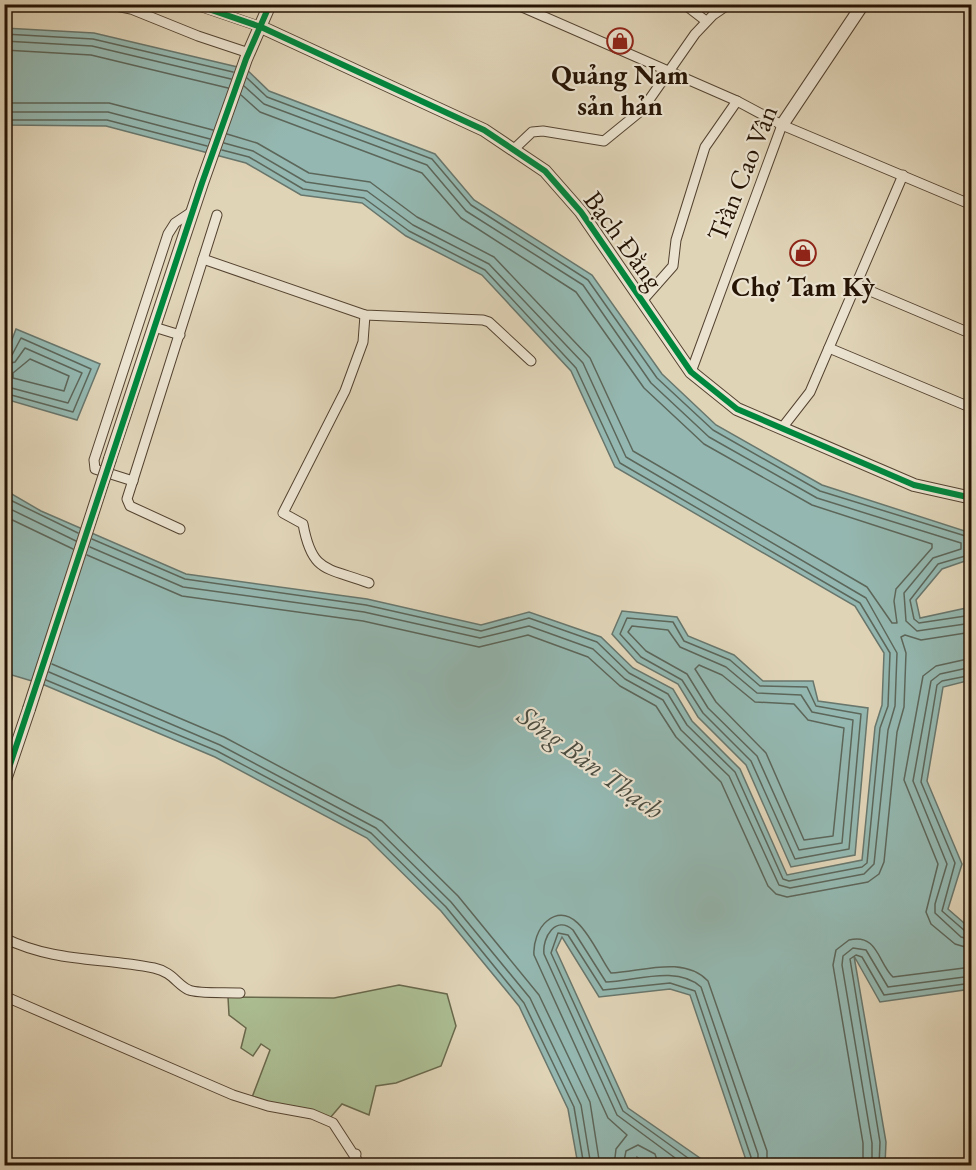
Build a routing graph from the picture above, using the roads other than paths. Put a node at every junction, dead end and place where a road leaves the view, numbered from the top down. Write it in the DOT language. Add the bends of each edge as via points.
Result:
graph roads {
  1 [pos="106,4"];
  2 [pos="194,4"];
  3 [pos="270,4"];
  4 [pos="515,4"];
  5 [pos="684,4"];
  6 [pos="729,4"];
  7 [pos="862,4"];
  8 [pos="706,21"];
  9 [pos="261,27"];
  10 [pos="248,56"];
  11 [pos="668,70"];
  12 [pos="737,101"];
  13 [pos="782,125"];
  14 [pos="513,150"];
  15 [pos="903,175"];
  16 [pos="972,205"];
  17 [pos="193,211"];
  18 [pos="217,214"];
  19 [pos="203,259"];
  20 [pos="856,285"];
  21 [pos="642,301"];
  22 [pos="365,315"];
  23 [pos="154,327"];
  24 [pos="972,334"];
  25 [pos="180,335"];
  26 [pos="829,348"];
  27 [pos="531,361"];
  28 [pos="691,372"];
  29 [pos="972,408"];
  30 [pos="782,428"];
  31 [pos="133,481"];
  32 [pos="972,498"];
  33 [pos="180,529"];
  34 [pos="369,583"];
  35 [pos="4,783"];
  36 [pos="4,938"];
  37 [pos="240,993"];
  38 [pos="4,996"];
  39 [pos="356,1154"];
  40 [pos="352,1166"];
  41 [pos="362,1166"];
  1 -- 10 [label="street" via="131,9"];
  2 -- 9 [label="street, Bạch Đằng"];
  3 -- 9 [label="street"];
  4 -- 11 [label="street"];
  5 -- 8 [label="street"];
  6 -- 8 [label="street"];
  7 -- 13 [label="street, Trần Cao Vân"];
  8 -- 11 [label="street"];
  9 -- 10 [label="street"];
  9 -- 14 [label="street, Bạch Đằng" via="484,130"];
  10 -- 17 [label="street"];
  11 -- 12 [label="street"];
  11 -- 14 [label="street" via="642,110 604,141 553,131 532,132"];
  12 -- 13 [label="street"];
  12 -- 21 [label="street" via="705,147 676,240 673,266"];
  13 -- 15 [label="street"];
  13 -- 28 [label="street, Trần Cao Vân"];
  14 -- 21 [label="street, Bạch Đằng" via="545,171 581,212"];
  15 -- 16 [label="street"];
  15 -- 20 [label="street"];
  17 -- 23 [label="street"];
  17 -- 31 [label="street" via="168,234 94,460 95,469"];
  18 -- 19 [label="street"];
  19 -- 22 [label="street"];
  19 -- 25 [label="street"];
  20 -- 24 [label="street"];
  20 -- 26 [label="street"];
  21 -- 28 [label="street, Bạch Đằng"];
  22 -- 27 [label="street" via="483,320"];
  22 -- 34 [label="street" via="363,342 345,391 283,513 303,524 306,545 316,560 329,570"];
  23 -- 25 [label="street"];
  23 -- 35 [label="street, bridge"];
  25 -- 31 [label="street"];
  26 -- 29 [label="street"];
  26 -- 30 [label="street" via="810,392"];
  28 -- 30 [label="street, Bạch Đằng" via="737,409"];
  30 -- 32 [label="street, Bạch Đằng" via="914,485"];
  31 -- 33 [label="street" via="130,506"];
  36 -- 37 [label="street" via="41,953 156,969 189,990"];
  38 -- 39 [label="street" via="233,1095 312,1114 333,1123"];
  39 -- 40 [label="street"];
  39 -- 41 [label="street"];
}
